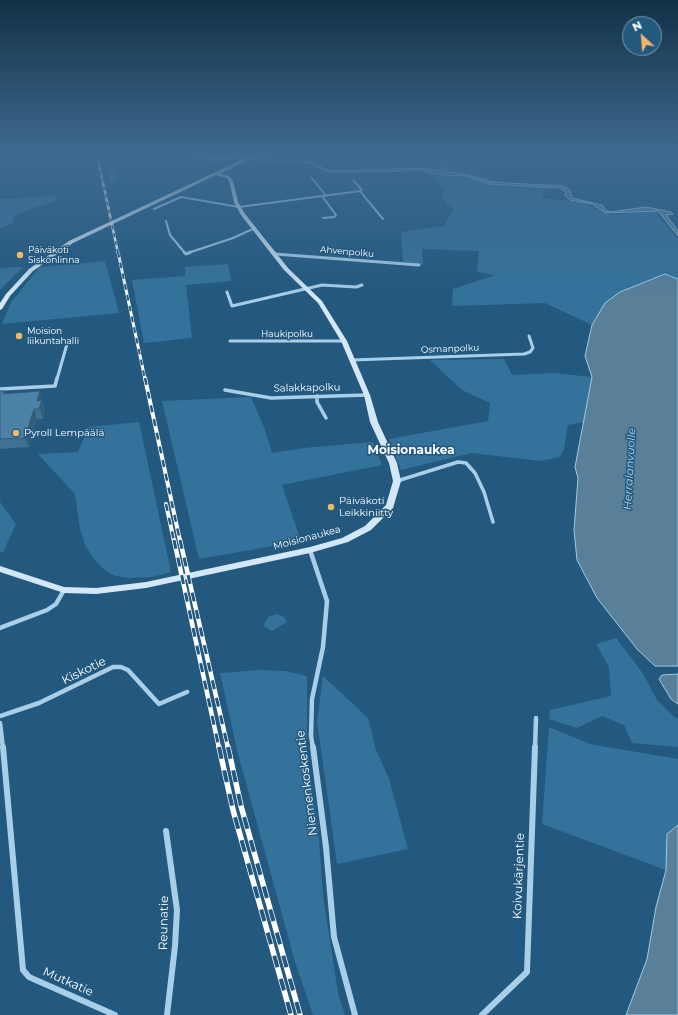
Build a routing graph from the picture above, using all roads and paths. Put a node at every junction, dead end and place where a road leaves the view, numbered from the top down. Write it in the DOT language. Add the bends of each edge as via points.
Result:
graph roads {
  1 [pos="155,202"];
  2 [pos="168,202"];
  3 [pos="212,202"];
  4 [pos="236,202"];
  5 [pos="274,202"];
  6 [pos="327,202"];
  7 [pos="369,202"];
  8 [pos="239,207"];
  9 [pos="154,209"];
  10 [pos="323,218"];
  11 [pos="383,219"];
  12 [pos="166,221"];
  13 [pos="255,228"];
  14 [pos="275,254"];
  15 [pos="419,265"];
  16 [pos="362,285"];
  17 [pos="306,288"];
  18 [pos="227,292"];
  19 [pos="0,308"];
  20 [pos="529,336"];
  21 [pos="230,341"];
  22 [pos="344,341"];
  23 [pos="67,344"];
  24 [pos="352,360"];
  25 [pos="0,389"];
  26 [pos="225,390"];
  27 [pos="366,395"];
  28 [pos="317,396"];
  29 [pos="326,418"];
  30 [pos="397,481"];
  31 [pos="493,522"];
  32 [pos="310,550"];
  33 [pos="0,569"];
  34 [pos="64,590"];
  35 [pos="0,628"];
  36 [pos="187,692"];
  37 [pos="0,716"];
  38 [pos="536,718"];
  39 [pos="0,723"];
  40 [pos="166,831"];
  41 [pos="115,1015"];
  42 [pos="167,1015"];
  43 [pos="355,1015"];
  44 [pos="482,1015"];
  1 -- 19 [label="street" via="71,242 38,264 19,282"];
  2 -- 9 [label="street"];
  3 -- 8 [label="street"];
  4 -- 8 [label="street, Moisionaukea"];
  5 -- 8 [label="street"];
  6 -- 10 [label="street" via="336,215"];
  7 -- 11 [label="street"];
  8 -- 13 [label="street, Moisionaukea"];
  12 -- 13 [label="street" via="170,235 186,254"];
  13 -- 14 [label="street, Moisionaukea"];
  14 -- 15 [label="street, Ahvenpolku"];
  14 -- 17 [label="street, Moisionaukea" via="292,276"];
  16 -- 17 [label="street" via="322,285"];
  17 -- 18 [label="street" via="232,306"];
  17 -- 22 [label="street, Moisionaukea" via="324,308"];
  20 -- 24 [label="street, Osmanpolku" via="533,348 524,354"];
  21 -- 22 [label="street, Haukipolku"];
  22 -- 24 [label="street, Moisionaukea"];
  23 -- 25 [label="street" via="55,386"];
  24 -- 27 [label="street, Moisionaukea"];
  26 -- 28 [label="street, Salakkapolku" via="271,398"];
  27 -- 28 [label="street, Salakkapolku"];
  27 -- 30 [label="street, Moisionaukea" via="374,422 393,463"];
  28 -- 29 [label="street" via="317,402"];
  30 -- 31 [label="street" via="458,462 466,463 476,473"];
  30 -- 32 [label="street, Moisionaukea" via="390,506 368,528 345,540"];
  32 -- 34 [label="street, Moisionaukea" via="140,586 96,591"];
  32 -- 43 [label="street, Niemenkoskentie" via="327,606 323,647 312,699 311,736 326,848 334,937"];
  33 -- 34 [label="street, Moisionaukea"];
  34 -- 35 [label="street" via="56,604 47,610"];
  36 -- 37 [label="street, Kiskotie" via="159,704 128,670 113,667 39,703"];
  38 -- 44 [label="street, Koivukärjentie" via="527,972"];
  39 -- 41 [label="street, Mutkatie" via="23,970 29,977"];
  40 -- 42 [label="street, Reunatie" via="177,910"];
}
